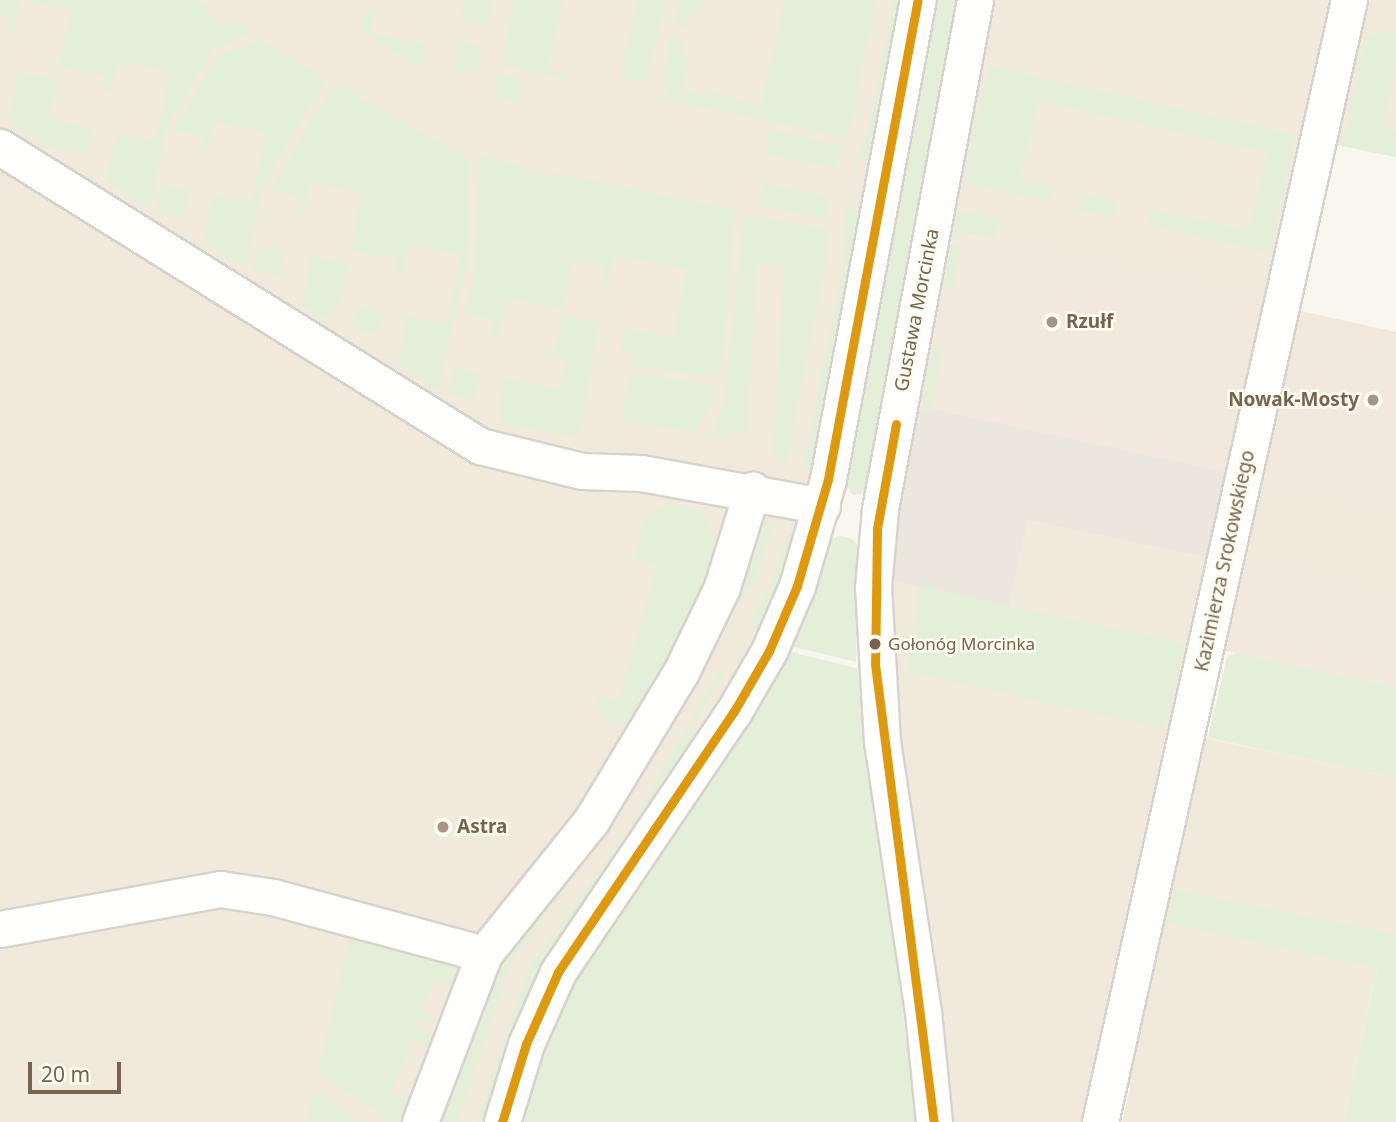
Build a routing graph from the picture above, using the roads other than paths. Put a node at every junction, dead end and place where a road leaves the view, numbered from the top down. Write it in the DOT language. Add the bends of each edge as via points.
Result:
graph roads {
  1 [pos="918,0"];
  2 [pos="975,0"];
  3 [pos="1349,0"];
  4 [pos="0,147"];
  5 [pos="752,490"];
  6 [pos="822,506"];
  7 [pos="0,929"];
  8 [pos="484,954"];
  9 [pos="420,1122"];
  10 [pos="502,1122"];
  11 [pos="934,1122"];
  12 [pos="1100,1122"];
  1 -- 6 [label="street"];
  2 -- 11 [label="street, Gustawa Morcinka" via="880,509 873,588 882,742 923,1012"];
  3 -- 12 [label="street, Kazimierza Srokowskiego"];
  4 -- 5 [label="street" via="480,446 582,471 641,473"];
  5 -- 6 [label="street"];
  5 -- 8 [label="street" via="722,587 681,672 591,821"];
  6 -- 10 [label="street" via="797,586 762,665 564,961 539,1010"];
  7 -- 8 [label="street" via="220,889 272,897"];
  8 -- 9 [label="street"];
}
